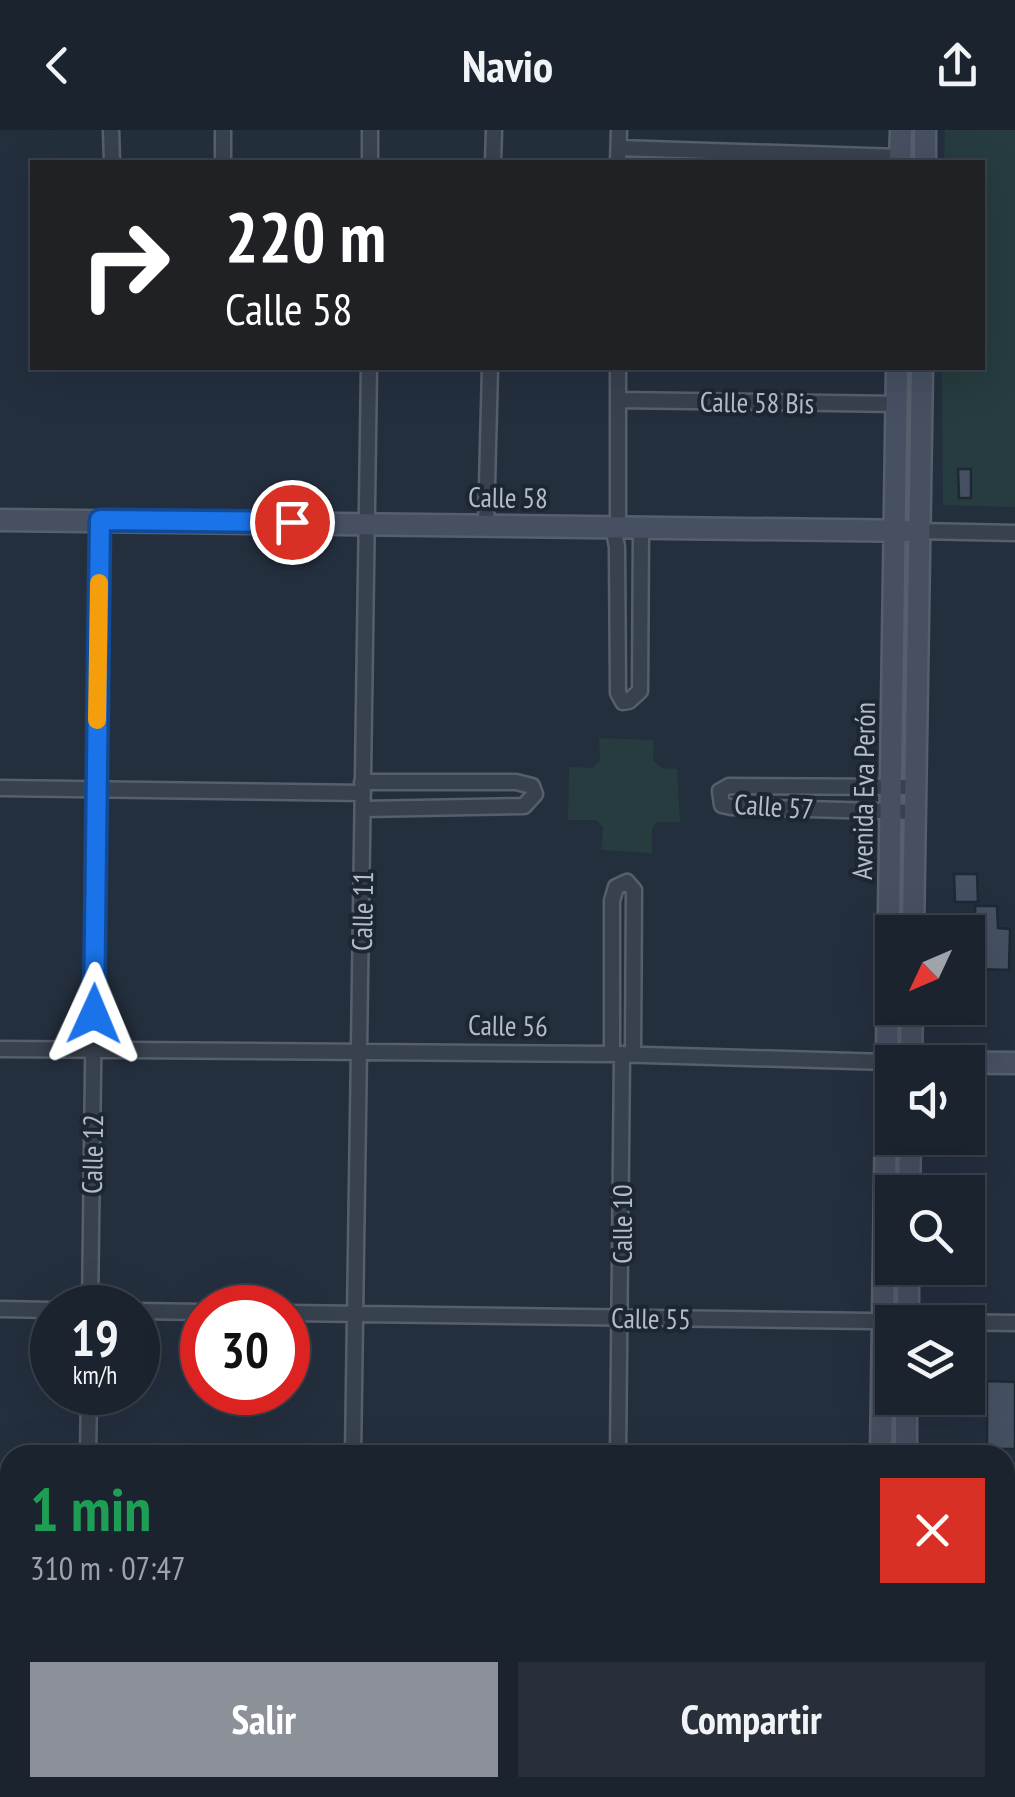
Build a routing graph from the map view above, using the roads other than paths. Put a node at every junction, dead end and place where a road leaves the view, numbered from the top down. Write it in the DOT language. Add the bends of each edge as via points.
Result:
graph roads {
  1 [pos="111,130"];
  2 [pos="223,130"];
  3 [pos="370,130"];
  4 [pos="494,130"];
  5 [pos="619,130"];
  6 [pos="901,130"];
  7 [pos="925,130"];
  8 [pos="618,155"];
  9 [pos="112,160"];
  10 [pos="223,160"];
  11 [pos="370,160"];
  12 [pos="494,160"];
  13 [pos="900,160"];
  14 [pos="924,160"];
  15 [pos="369,370"];
  16 [pos="490,370"];
  17 [pos="618,370"];
  18 [pos="897,370"];
  19 [pos="922,370"];
  20 [pos="618,400"];
  21 [pos="897,404"];
  22 [pos="0,520"];
  23 [pos="100,520"];
  24 [pos="369,523"];
  25 [pos="486,524"];
  26 [pos="616,526"];
  27 [pos="640,526"];
  28 [pos="895,531"];
  29 [pos="919,531"];
  30 [pos="1015,533"];
  31 [pos="915,787"];
  32 [pos="0,788"];
  33 [pos="891,788"];
  34 [pos="96,789"];
  35 [pos="363,795"];
  36 [pos="890,811"];
  37 [pos="915,812"];
  38 [pos="913,915"];
  39 [pos="887,1045"];
  40 [pos="0,1049"];
  41 [pos="360,1050"];
  42 [pos="93,1051"];
  43 [pos="622,1054"];
  44 [pos="875,1062"];
  45 [pos="985,1063"];
  46 [pos="1015,1063"];
  47 [pos="886,1155"];
  48 [pos="90,1285"];
  49 [pos="883,1305"];
  50 [pos="0,1309"];
  51 [pos="30,1310"];
  52 [pos="310,1313"];
  53 [pos="355,1314"];
  54 [pos="620,1317"];
  55 [pos="875,1321"];
  56 [pos="985,1322"];
  57 [pos="1015,1322"];
  58 [pos="89,1415"];
  59 [pos="882,1415"];
  60 [pos="906,1415"];
  61 [pos="88,1445"];
  62 [pos="353,1445"];
  63 [pos="618,1445"];
  64 [pos="881,1445"];
  65 [pos="906,1445"];
  1 -- 9 [label="street"];
  2 -- 10 [label="street"];
  3 -- 11 [label="street"];
  4 -- 12 [label="street"];
  5 -- 8 [label="street"];
  6 -- 13 [label="main road"];
  7 -- 14 [label="main road"];
  8 -- 13 [label="street"];
  15 -- 24 [label="street, Calle 11"];
  16 -- 25 [label="street"];
  17 -- 20 [label="street"];
  18 -- 21 [label="main road, Avenida Eva Perón"];
  19 -- 29 [label="main road, Avenida Eva Perón"];
  20 -- 21 [label="street, Calle 58 Bis"];
  20 -- 26 [label="street"];
  21 -- 28 [label="main road, Avenida Eva Perón"];
  22 -- 23 [label="main road, Calle 58"];
  23 -- 24 [label="main road, Calle 58"];
  23 -- 34 [label="street, Calle 12"];
  24 -- 25 [label="main road, Calle 58"];
  24 -- 35 [label="street, Calle 11"];
  25 -- 26 [label="main road, Calle 58"];
  26 -- 27 [label="main road, Calle 58"];
  26 -- 27 [label="street" via="623,702 640,691"];
  27 -- 28 [label="main road, Calle 58"];
  28 -- 29 [label="main road, Calle 58"];
  28 -- 33 [label="main road, Avenida Eva Perón"];
  29 -- 30 [label="street, Calle 58"];
  29 -- 31 [label="main road, Avenida Eva Perón"];
  31 -- 33 [label="street, Calle 57"];
  31 -- 37 [label="main road, Avenida Eva Perón"];
  32 -- 34 [label="street"];
  33 -- 36 [label="main road, Avenida Eva Perón"];
  33 -- 36 [label="street, Calle 57" via="720,791 722,805 731,807"];
  34 -- 35 [label="street"];
  34 -- 42 [label="street, Calle 12"];
  35 -- 35 [label="street" via="524,806 536,794 516,782"];
  35 -- 41 [label="street, Calle 11"];
  36 -- 37 [label="street, Calle 57"];
  36 -- 39 [label="main road, Avenida Eva Perón"];
  37 -- 38 [label="main road, Avenida Eva Perón"];
  40 -- 42 [label="street, Calle 56"];
  41 -- 42 [label="street, Calle 56"];
  41 -- 43 [label="street, Calle 56"];
  41 -- 53 [label="street, Calle 11"];
  42 -- 48 [label="street, Calle 12"];
  43 -- 43 [label="street, Calle 10" via="634,890 627,882 616,886 612,900"];
  43 -- 44 [label="street, Calle 56"];
  43 -- 54 [label="street, Calle 10"];
  45 -- 46 [label="main road, Calle 56"];
  47 -- 49 [label="main road, Avenida Eva Perón"];
  50 -- 51 [label="street"];
  52 -- 53 [label="street, Calle 55"];
  53 -- 54 [label="street, Calle 55"];
  53 -- 62 [label="street, Calle 11"];
  54 -- 55 [label="street, Calle 55"];
  54 -- 63 [label="street, Calle 10"];
  56 -- 57 [label="street, Calle 55"];
  58 -- 61 [label="street"];
  59 -- 64 [label="main road, Avenida Eva Perón"];
  60 -- 65 [label="main road"];
}
